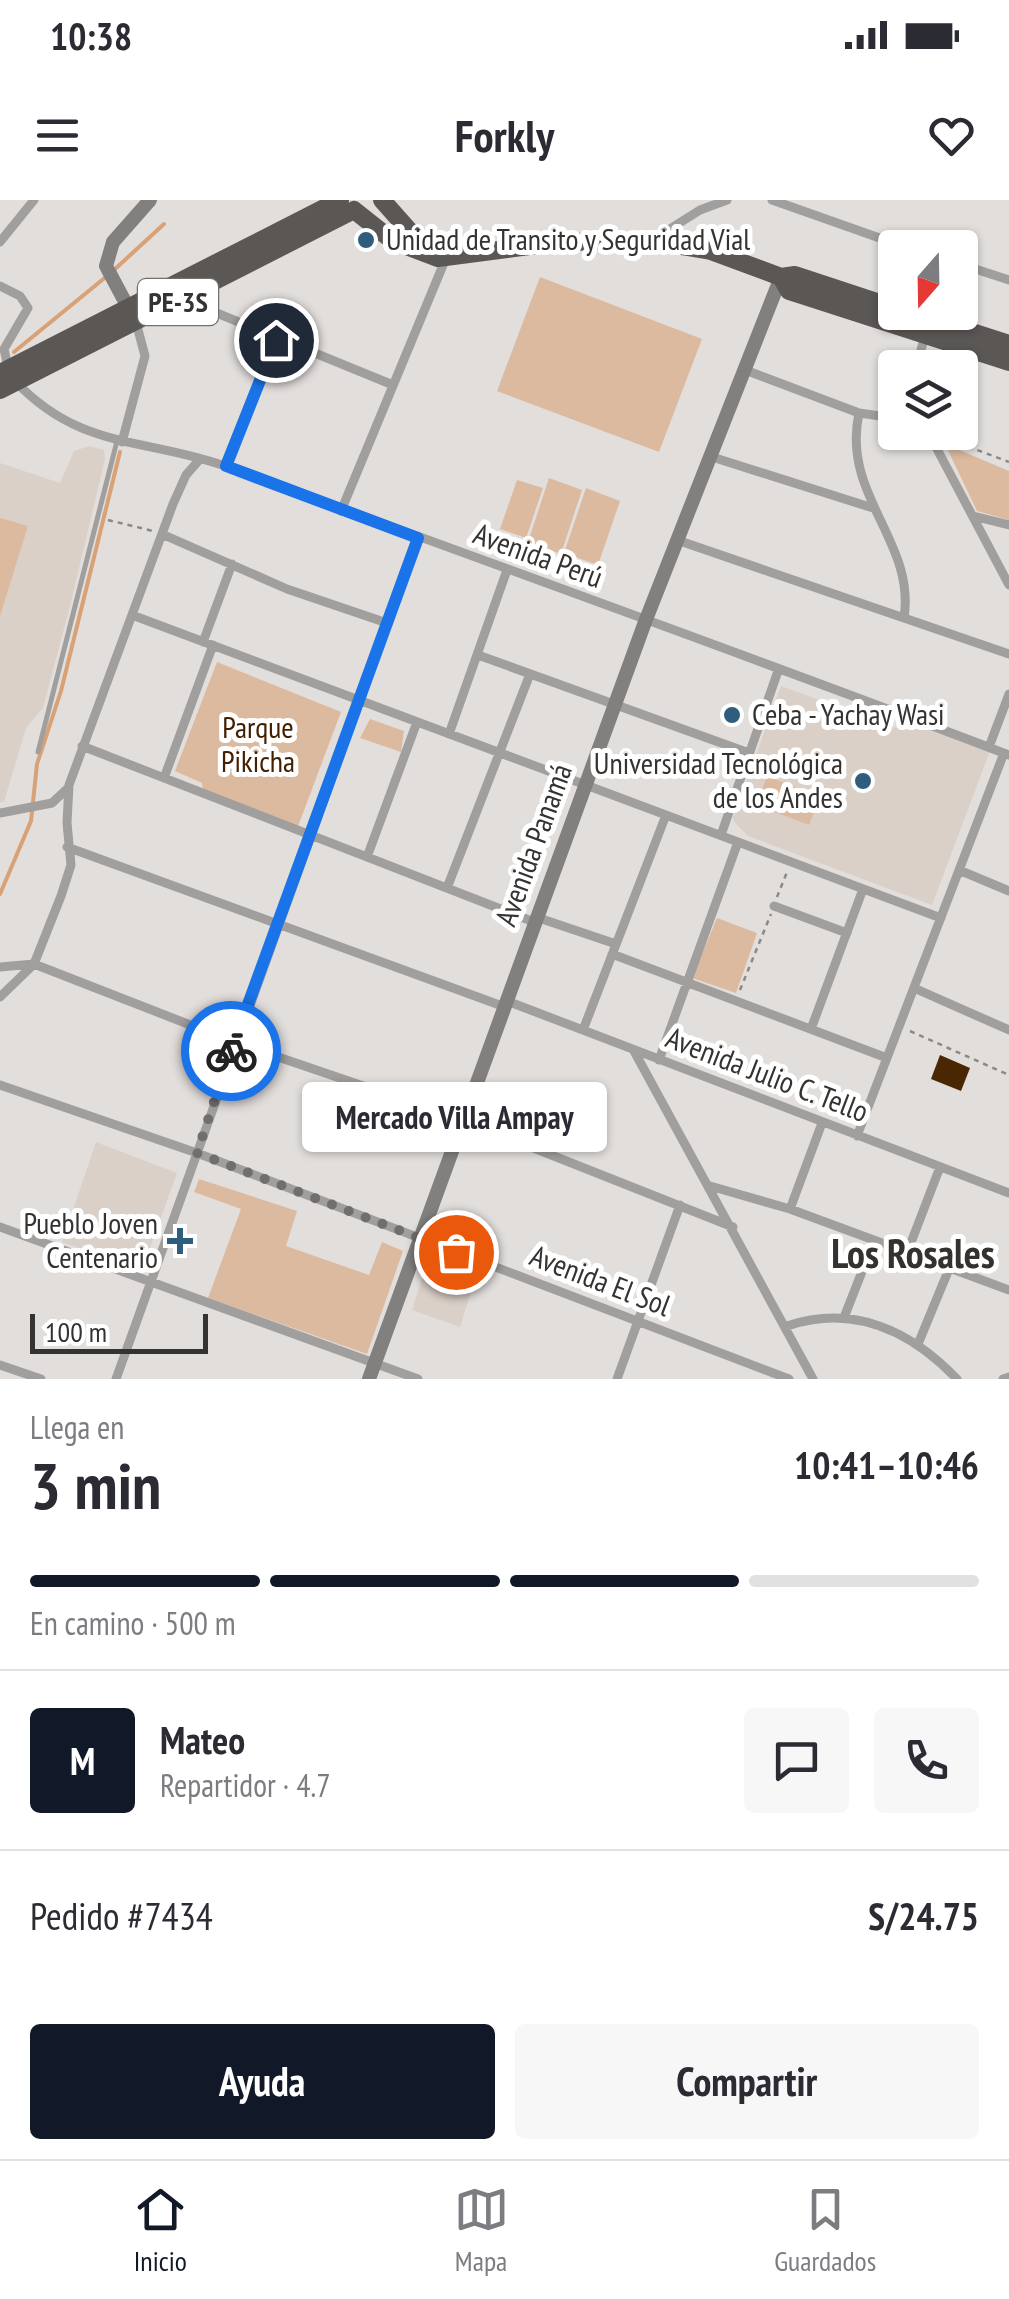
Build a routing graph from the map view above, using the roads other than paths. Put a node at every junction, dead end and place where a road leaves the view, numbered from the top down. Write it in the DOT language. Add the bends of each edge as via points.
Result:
graph roads {
  1 [pos="34,200"];
  2 [pos="150,200"];
  3 [pos="382,200"];
  4 [pos="727,200"];
  5 [pos="772,200"];
  6 [pos="350,203"];
  7 [pos="878,237"];
  8 [pos="652,241"];
  9 [pos="0,242"];
  10 [pos="442,258"];
  11 [pos="978,270"];
  12 [pos="781,276"];
  13 [pos="1009,280"];
  14 [pos="0,286"];
  15 [pos="192,286"];
  16 [pos="878,302"];
  17 [pos="878,311"];
  18 [pos="132,315"];
  19 [pos="945,330"];
  20 [pos="958,330"];
  21 [pos="276,340"];
  22 [pos="1009,344"];
  23 [pos="1009,362"];
  24 [pos="745,370"];
  25 [pos="6,378"];
  26 [pos="393,384"];
  27 [pos="859,412"];
  28 [pos="878,415"];
  29 [pos="120,441"];
  30 [pos="939,450"];
  31 [pos="708,456"];
  32 [pos="200,459"];
  33 [pos="226,466"];
  34 [pos="874,508"];
  35 [pos="340,511"];
  36 [pos="973,516"];
  37 [pos="1009,525"];
  38 [pos="164,535"];
  39 [pos="418,538"];
  40 [pos="678,540"];
  41 [pos="232,564"];
  42 [pos="507,570"];
  43 [pos="1009,586"];
  44 [pos="132,615"];
  45 [pos="904,618"];
  46 [pos="645,622"];
  47 [pos="387,623"];
  48 [pos="208,643"];
  49 [pos="1009,654"];
  50 [pos="478,656"];
  51 [pos="778,671"];
  52 [pos="530,674"];
  53 [pos="1009,694"];
  54 [pos="359,700"];
  55 [pos="614,705"];
  56 [pos="417,722"];
  57 [pos="449,734"];
  58 [pos="82,746"];
  59 [pos="989,748"];
  60 [pos="38,752"];
  61 [pos="499,752"];
  62 [pos="749,753"];
  63 [pos="1007,754"];
  64 [pos="164,778"];
  65 [pos="585,785"];
  66 [pos="69,786"];
  67 [pos="0,812"];
  68 [pos="666,815"];
  69 [pos="721,835"];
  70 [pos="311,836"];
  71 [pos="738,842"];
  72 [pos="67,847"];
  73 [pos="367,858"];
  74 [pos="959,870"];
  75 [pos="447,888"];
  76 [pos="863,889"];
  77 [pos="1009,891"];
  78 [pos="774,906"];
  79 [pos="941,918"];
  80 [pos="535,919"];
  81 [pos="280,926"];
  82 [pos="847,933"];
  83 [pos="614,949"];
  84 [pos="34,964"];
  85 [pos="0,967"];
  86 [pos="688,983"];
  87 [pos="914,988"];
  88 [pos="0,997"];
  89 [pos="506,1004"];
  90 [pos="583,1030"];
  91 [pos="811,1030"];
  92 [pos="1009,1030"];
  93 [pos="234,1042"];
  94 [pos="634,1050"];
  95 [pos="887,1058"];
  96 [pos="659,1060"];
  97 [pos="0,1085"];
  98 [pos="463,1120"];
  99 [pos="822,1123"];
  100 [pos="857,1136"];
  101 [pos="197,1153"];
  102 [pos="940,1167"];
  103 [pos="710,1186"];
  104 [pos="1009,1193"];
  105 [pos="680,1205"];
  106 [pos="790,1209"];
  107 [pos="0,1227"];
  108 [pos="733,1227"];
  109 [pos="420,1238"];
  110 [pos="874,1241"];
  111 [pos="907,1253"];
  112 [pos="949,1269"];
  113 [pos="153,1282"];
  114 [pos="1009,1290"];
  115 [pos="845,1315"];
  116 [pos="638,1322"];
  117 [pos="787,1326"];
  118 [pos="918,1344"];
  119 [pos="374,1363"];
  120 [pos="0,1365"];
  121 [pos="816,1378"];
  122 [pos="41,1379"];
  123 [pos="116,1379"];
  124 [pos="369,1379"];
  125 [pos="418,1379"];
  126 [pos="617,1379"];
  127 [pos="788,1379"];
  128 [pos="956,1379"];
  1 -- 9 [label="street"];
  2 -- 18 [label="street" via="113,242 110,274"];
  3 -- 10 [label="highway" via="420,249"];
  4 -- 8 [label="street"];
  5 -- 7 [label="street"];
  6 -- 10 [label="highway, PE-3S" via="410,251"];
  6 -- 15 [label="highway, PE-3S"];
  8 -- 10 [label="highway" via="560,242"];
  8 -- 12 [label="highway" via="711,251"];
  10 -- 26 [label="street"];
  11 -- 13 [label="street"];
  12 -- 16 [label="highway"];
  12 -- 17 [label="highway" via="789,291"];
  12 -- 24 [label="street, Avenida Panamá"];
  14 -- 25 [label="street" via="28,308 4,349"];
  15 -- 18 [label="highway, PE-3S"];
  15 -- 21 [label="street" via="207,309"];
  18 -- 25 [label="highway, PE-3S"];
  18 -- 29 [label="street" via="145,356"];
  19 -- 23 [label="highway"];
  20 -- 22 [label="highway"];
  21 -- 26 [label="street"];
  21 -- 33 [label="street"];
  24 -- 27 [label="street"];
  24 -- 31 [label="street, Avenida Panamá"];
  25 -- 29 [label="street, Avenida Perú" via="64,423"];
  26 -- 35 [label="street"];
  27 -- 28 [label="street"];
  27 -- 34 [label="street" via="852,442"];
  29 -- 32 [label="street, Avenida Perú"];
  29 -- 60 [label="lane"];
  30 -- 36 [label="street"];
  31 -- 34 [label="street"];
  31 -- 40 [label="street, Avenida Panamá"];
  32 -- 33 [label="street, Avenida Perú"];
  32 -- 38 [label="street" via="186,475"];
  33 -- 35 [label="street, Avenida Perú"];
  34 -- 45 [label="street" via="909,590"];
  35 -- 39 [label="street, Avenida Perú"];
  36 -- 37 [label="street"];
  36 -- 43 [label="street"];
  38 -- 41 [label="street"];
  38 -- 44 [label="street"];
  39 -- 42 [label="street, Avenida Perú"];
  39 -- 47 [label="street"];
  40 -- 45 [label="street"];
  40 -- 46 [label="street, Avenida Panamá"];
  41 -- 47 [label="street"];
  41 -- 48 [label="street"];
  42 -- 46 [label="street, Avenida Perú"];
  42 -- 50 [label="street"];
  44 -- 48 [label="street"];
  44 -- 58 [label="street"];
  45 -- 49 [label="street"];
  46 -- 51 [label="street, Avenida Perú"];
  46 -- 55 [label="street, Avenida Panamá"];
  47 -- 54 [label="street"];
  48 -- 54 [label="street"];
  48 -- 64 [label="street"];
  50 -- 52 [label="street"];
  50 -- 57 [label="street"];
  51 -- 59 [label="street, Avenida Perú"];
  51 -- 62 [label="street"];
  52 -- 55 [label="street"];
  52 -- 61 [label="street"];
  53 -- 59 [label="street"];
  54 -- 56 [label="street"];
  54 -- 70 [label="street"];
  55 -- 62 [label="street"];
  55 -- 65 [label="street, Avenida Panamá"];
  56 -- 57 [label="street"];
  56 -- 73 [label="street"];
  57 -- 61 [label="street"];
  58 -- 64 [label="street"];
  58 -- 66 [label="street"];
  59 -- 63 [label="street, Avenida Perú"];
  61 -- 65 [label="street"];
  61 -- 75 [label="street"];
  62 -- 69 [label="street"];
  63 -- 74 [label="street"];
  64 -- 70 [label="street"];
  65 -- 68 [label="street"];
  65 -- 80 [label="street, Avenida Panamá"];
  66 -- 67 [label="street" via="52,803"];
  66 -- 72 [label="street"];
  68 -- 69 [label="street"];
  68 -- 83 [label="street"];
  69 -- 71 [label="street"];
  70 -- 73 [label="street"];
  70 -- 81 [label="street"];
  71 -- 76 [label="street"];
  71 -- 86 [label="street"];
  72 -- 81 [label="street, Avenida Julio C. Tello"];
  72 -- 84 [label="street" via="71,865"];
  73 -- 75 [label="street"];
  74 -- 77 [label="street"];
  74 -- 79 [label="street"];
  75 -- 80 [label="street"];
  76 -- 79 [label="street"];
  76 -- 82 [label="street"];
  78 -- 82 [label="street"];
  79 -- 87 [label="street"];
  80 -- 83 [label="street"];
  80 -- 89 [label="street, Avenida Panamá"];
  81 -- 89 [label="street, Avenida Julio C. Tello"];
  81 -- 93 [label="street"];
  82 -- 91 [label="street"];
  83 -- 86 [label="street"];
  83 -- 90 [label="street"];
  84 -- 85 [label="street"];
  84 -- 88 [label="street"];
  84 -- 93 [label="street"];
  86 -- 91 [label="street"];
  86 -- 96 [label="street"];
  87 -- 92 [label="street"];
  87 -- 95 [label="street"];
  89 -- 90 [label="street, Avenida Julio C. Tello"];
  89 -- 98 [label="street, Avenida Panamá"];
  90 -- 94 [label="street, Avenida Julio C. Tello"];
  91 -- 95 [label="street"];
  93 -- 98 [label="street"];
  93 -- 101 [label="street"];
  94 -- 96 [label="street, Avenida Julio C. Tello"];
  94 -- 103 [label="street"];
  95 -- 100 [label="street"];
  96 -- 99 [label="street, Avenida Julio C. Tello"];
  97 -- 101 [label="street, Avenida El Sol"];
  98 -- 105 [label="street"];
  98 -- 109 [label="street, Avenida Panamá"];
  99 -- 100 [label="street, Avenida Julio C. Tello"];
  99 -- 106 [label="street"];
  100 -- 102 [label="street, Avenida Julio C. Tello"];
  101 -- 109 [label="street, Avenida El Sol"];
  101 -- 113 [label="street"];
  102 -- 104 [label="street, Avenida Julio C. Tello"];
  102 -- 111 [label="street"];
  103 -- 106 [label="street"];
  103 -- 108 [label="street"];
  105 -- 108 [label="street"];
  105 -- 116 [label="street"];
  106 -- 110 [label="street"];
  107 -- 113 [label="street"];
  108 -- 117 [label="street"];
  109 -- 116 [label="street, Avenida El Sol"];
  109 -- 119 [label="street, Avenida Panamá"];
  110 -- 111 [label="street"];
  110 -- 115 [label="street"];
  111 -- 112 [label="street"];
  112 -- 114 [label="street"];
  112 -- 118 [label="street"];
  113 -- 119 [label="street"];
  113 -- 123 [label="street"];
  115 -- 117 [label="street"];
  115 -- 118 [label="street"];
  116 -- 126 [label="street"];
  116 -- 127 [label="street, Avenida El Sol"];
  117 -- 121 [label="street"];
  118 -- 128 [label="street"];
  119 -- 124 [label="street, Avenida Panamá"];
  119 -- 125 [label="street"];
  120 -- 122 [label="street"];
}
